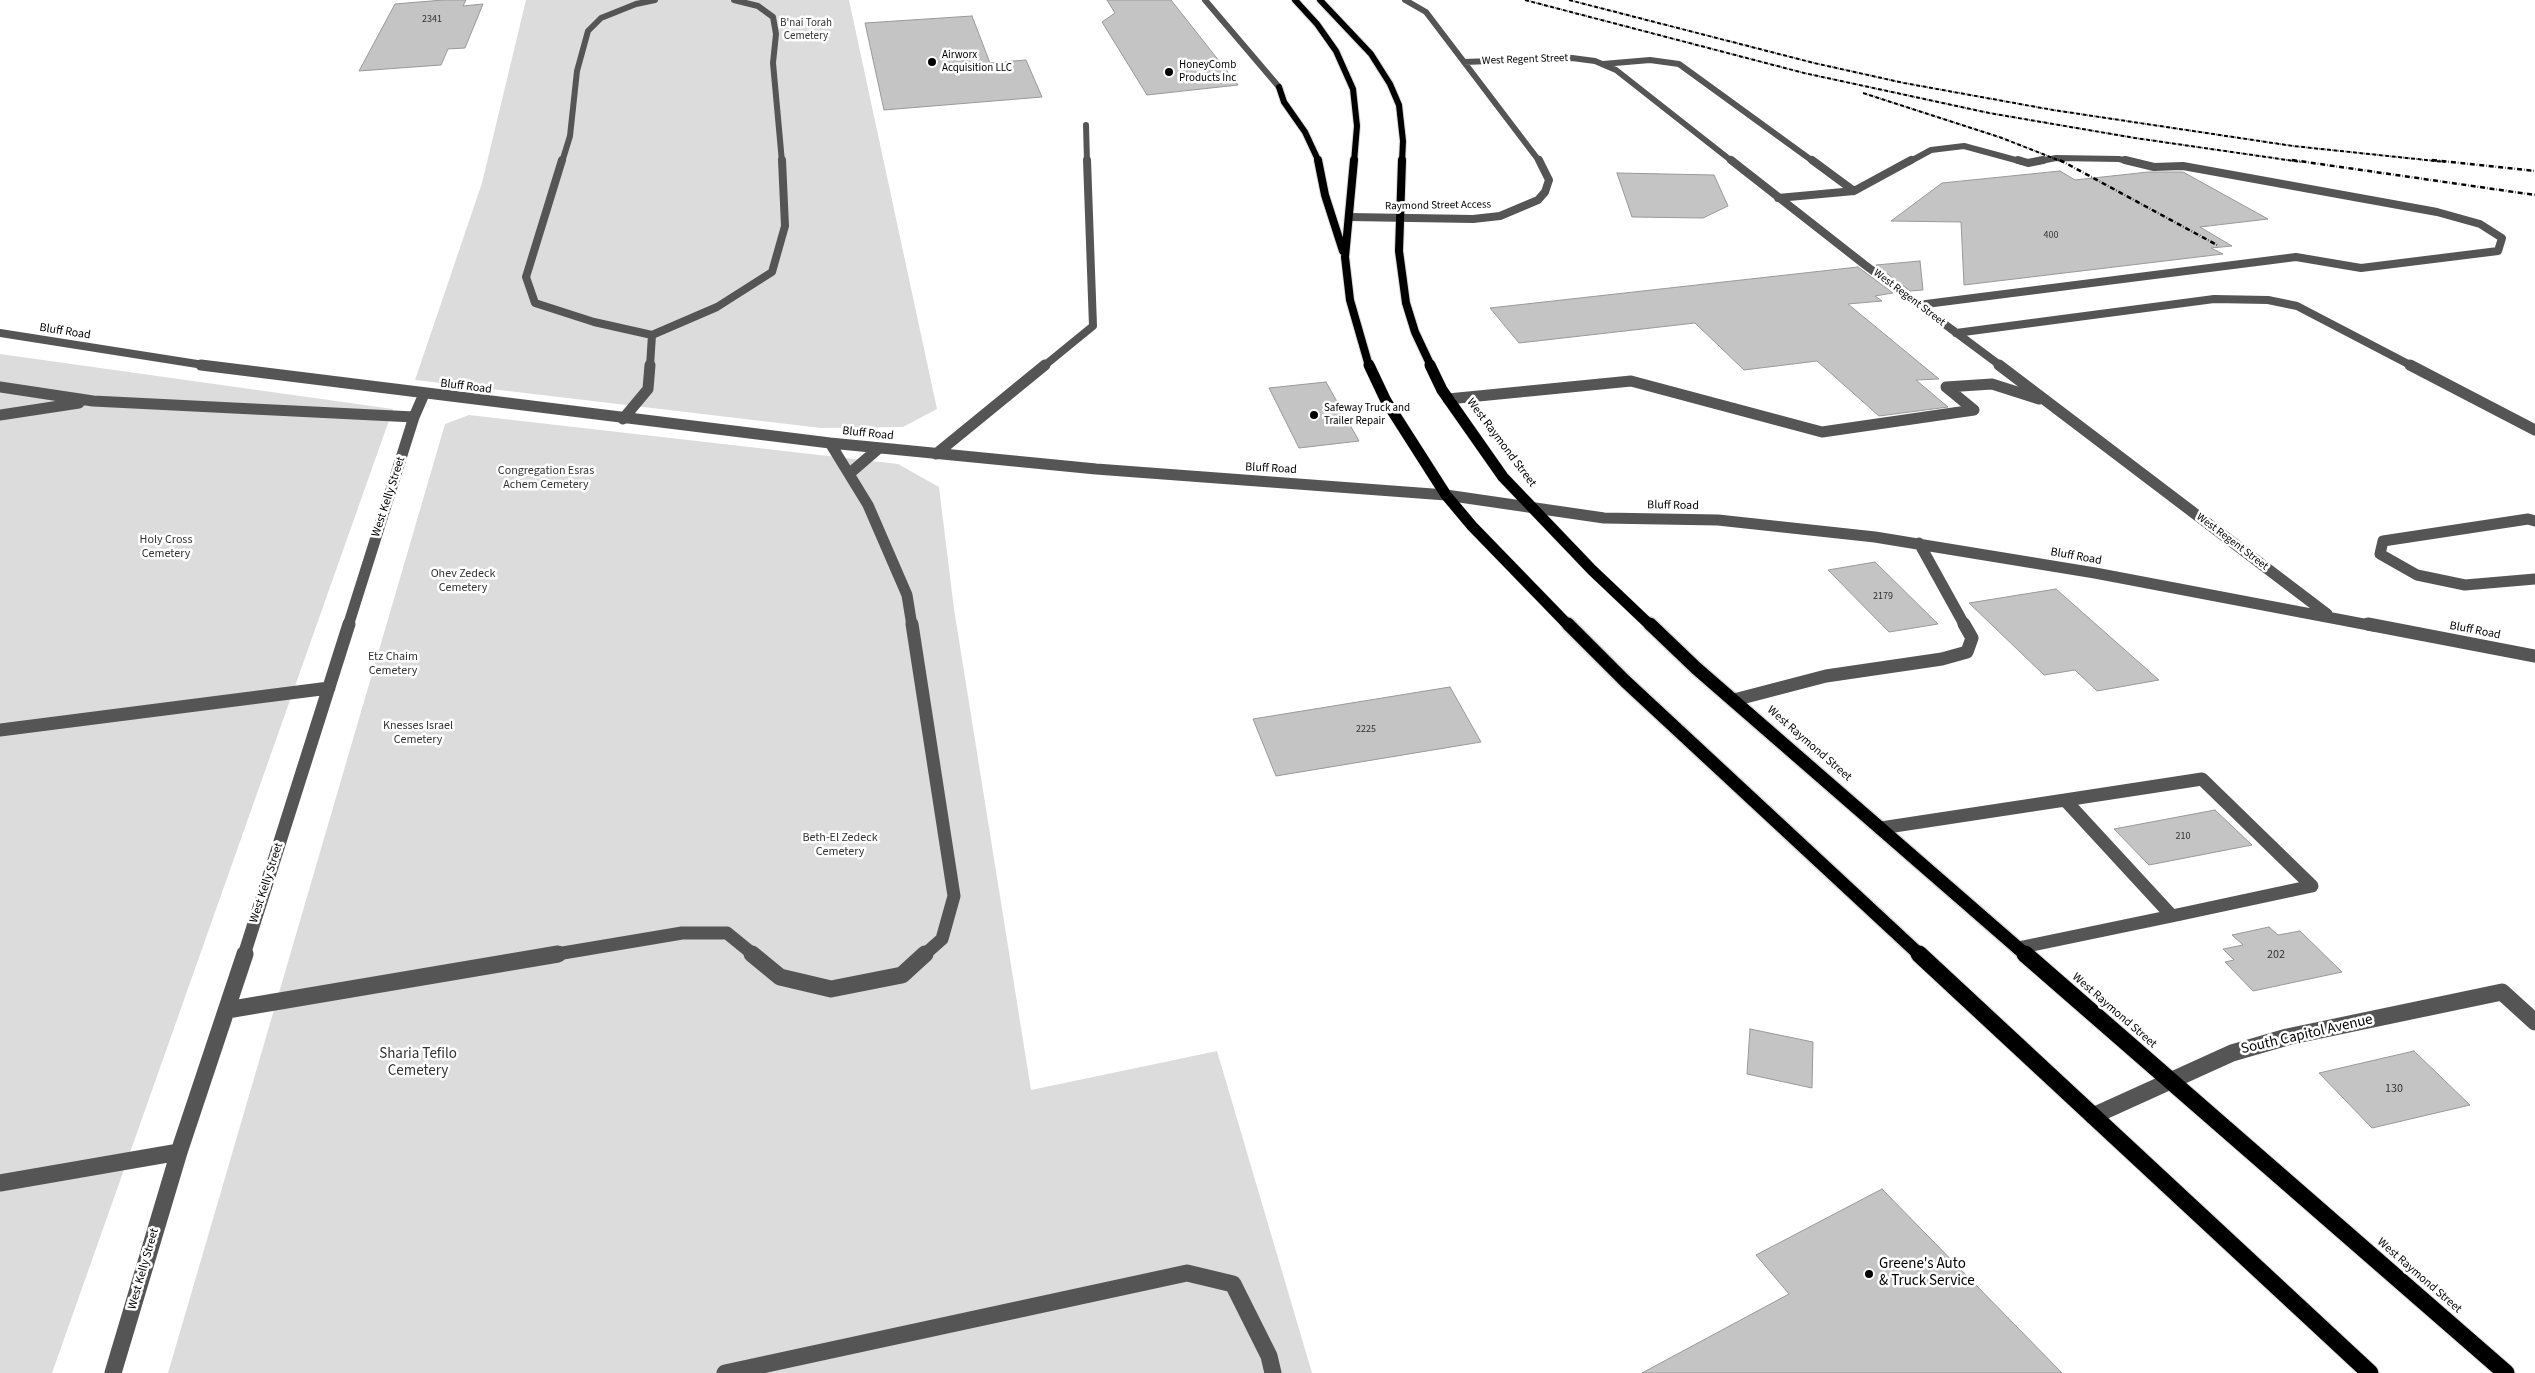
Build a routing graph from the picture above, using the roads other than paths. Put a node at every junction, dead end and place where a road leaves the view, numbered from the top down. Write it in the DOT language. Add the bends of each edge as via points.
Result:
graph roads {
  1 [pos="655,0"];
  2 [pos="734,0"];
  3 [pos="1205,0"];
  4 [pos="1294,0"];
  5 [pos="1320,0"];
  6 [pos="1406,0"];
  7 [pos="1464,62"];
  8 [pos="1603,64"];
  9 [pos="1278,88"];
  10 [pos="1086,125"];
  11 [pos="1854,190"];
  12 [pos="1778,198"];
  13 [pos="1349,217"];
  14 [pos="1400,219"];
  15 [pos="1345,256"];
  16 [pos="1918,305"];
  17 [pos="0,333"];
  18 [pos="1956,333"];
  19 [pos="652,335"];
  20 [pos="0,387"];
  21 [pos="424,394"];
  22 [pos="1448,398"];
  23 [pos="93,401"];
  24 [pos="2049,402"];
  25 [pos="0,415"];
  26 [pos="414,417"];
  27 [pos="623,419"];
  28 [pos="2535,430"];
  29 [pos="830,443"];
  30 [pos="879,448"];
  31 [pos="936,454"];
  32 [pos="848,474"];
  33 [pos="1446,495"];
  34 [pos="1528,506"];
  35 [pos="2535,521"];
  36 [pos="1919,543"];
  37 [pos="2535,579"];
  38 [pos="2329,616"];
  39 [pos="2535,656"];
  40 [pos="328,688"];
  41 [pos="1734,700"];
  42 [pos="0,730"];
  43 [pos="2065,800"];
  44 [pos="1881,828"];
  45 [pos="2172,916"];
  46 [pos="2018,948"];
  47 [pos="227,1010"];
  48 [pos="2535,1022"];
  49 [pos="2170,1081"];
  50 [pos="2093,1116"];
  51 [pos="178,1152"];
  52 [pos="0,1183"];
  53 [pos="113,1373"];
  54 [pos="725,1373"];
  55 [pos="1273,1373"];
  56 [pos="2370,1373"];
  57 [pos="2506,1373"];
  1 -- 19 [label="street" via="601,18 588,31 578,71 570,136 526,277 535,302 594,322"];
  2 -- 19 [label="street" via="758,6 773,17 776,34 773,63 781,129 785,226 772,272 717,307"];
  3 -- 9 [label="street"];
  4 -- 13 [label="main road" via="1336,51 1353,89 1358,126"];
  5 -- 14 [label="main road, West Raymond Street" via="1371,54 1399,105 1403,141"];
  6 -- 7 [label="street, Raymond Street Access" via="1423,9"];
  7 -- 8 [label="street, West Regent Street" via="1560,58"];
  7 -- 14 [label="street, Raymond Street Access" via="1547,171 1549,180 1545,192 1529,205 1500,216"];
  8 -- 11 [label="street" via="1650,60 1679,64"];
  8 -- 12 [label="street, West Regent Street" via="1622,74"];
  9 -- 15 [label="main road" via="1305,132 1318,162"];
  10 -- 31 [label="street" via="1093,326"];
  11 -- 12 [label="street"];
  11 -- 16 [label="street" via="1931,150 1964,146 2028,163 2084,158 2119,159 2154,167 2183,166 2437,212 2480,224 2502,238 2498,251 2360,268 2296,258"];
  12 -- 16 [label="street, West Regent Street"];
  13 -- 14 [label="street, Raymond Street Access"];
  13 -- 15 [label="main road"];
  14 -- 22 [label="main road, West Raymond Street" via="1399,251 1406,303 1415,332"];
  15 -- 33 [label="main road" via="1350,300 1369,366 1386,401"];
  16 -- 18 [label="street, West Regent Street"];
  17 -- 21 [label="street, Bluff Road" via="184,362"];
  18 -- 24 [label="street, West Regent Street"];
  18 -- 28 [label="street" via="2214,299 2268,300 2297,306"];
  19 -- 27 [label="street" via="648,389"];
  20 -- 23 [label="street"];
  21 -- 26 [label="street, West Kelly Street"];
  21 -- 27 [label="street, Bluff Road"];
  22 -- 24 [label="street" via="1632,381 1822,432 1974,410 1946,387 1992,384"];
  22 -- 34 [label="main road, West Raymond Street" via="1503,477"];
  23 -- 25 [label="street"];
  23 -- 26 [label="street"];
  24 -- 38 [label="street, West Regent Street"];
  26 -- 40 [label="street, West Kelly Street"];
  27 -- 29 [label="street, Bluff Road"];
  29 -- 30 [label="street, Bluff Road"];
  29 -- 32 [label="street"];
  30 -- 31 [label="street, Bluff Road"];
  30 -- 32 [label="street"];
  31 -- 33 [label="street, Bluff Road"];
  32 -- 47 [label="street" via="868,505 907,595 954,896 942,939 902,975 831,989 780,977 727,933 682,934"];
  33 -- 34 [label="street, Bluff Road"];
  33 -- 50 [label="main road" via="1524,581 1625,681"];
  34 -- 36 [label="street, Bluff Road" via="1604,518 1746,522"];
  34 -- 41 [label="main road, West Raymond Street" via="1606,583"];
  35 -- 37 [label="street" via="2528,519 2383,541 2380,554 2417,575 2465,585"];
  36 -- 38 [label="street, Bluff Road"];
  36 -- 41 [label="street" via="1972,638 1968,652 1942,659 1826,676"];
  38 -- 39 [label="street, Bluff Road"];
  40 -- 42 [label="street"];
  40 -- 47 [label="street, West Kelly Street"];
  41 -- 44 [label="main road, West Raymond Street"];
  43 -- 44 [label="street"];
  43 -- 45 [label="street"];
  43 -- 45 [label="street" via="2202,779 2312,886"];
  44 -- 46 [label="main road, West Raymond Street"];
  45 -- 46 [label="street"];
  46 -- 49 [label="main road, West Raymond Street"];
  47 -- 51 [label="street, West Kelly Street"];
  48 -- 49 [label="street, South Capitol Avenue" via="2502,992 2287,1037 2232,1053"];
  49 -- 50 [label="street, South Capitol Avenue"];
  49 -- 57 [label="main road, West Raymond Street"];
  50 -- 56 [label="main road"];
  51 -- 52 [label="street"];
  51 -- 53 [label="street, West Kelly Street"];
  54 -- 55 [label="street" via="1187,1273 1233,1284 1269,1356"];
}
